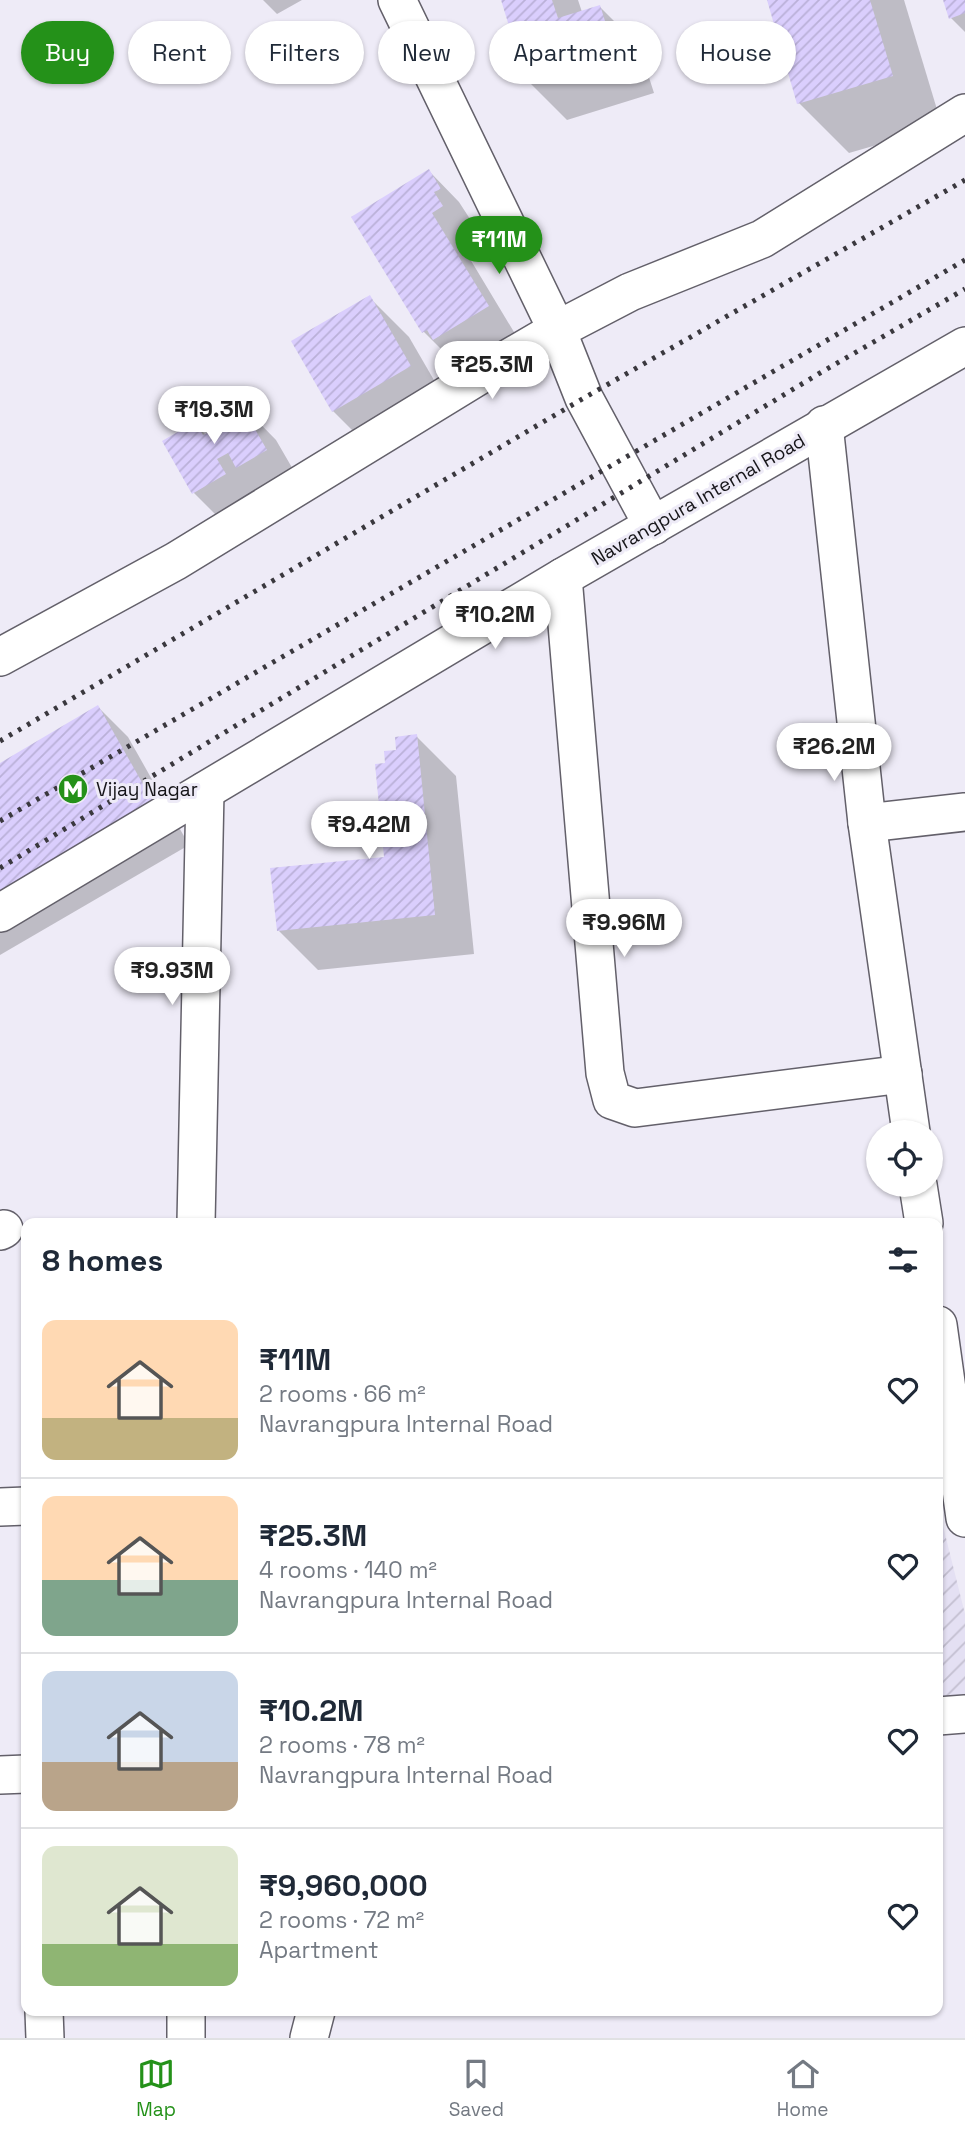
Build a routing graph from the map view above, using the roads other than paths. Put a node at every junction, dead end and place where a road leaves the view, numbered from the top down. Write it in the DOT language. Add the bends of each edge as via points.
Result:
graph roads {
  1 [pos="397,0"];
  2 [pos="965,113"];
  3 [pos="558,330"];
  4 [pos="965,345"];
  5 [pos="824,425"];
  6 [pos="653,526"];
  7 [pos="562,577"];
  8 [pos="0,657"];
  9 [pos="205,791"];
  10 [pos="965,812"];
  11 [pos="867,823"];
  12 [pos="0,913"];
  13 [pos="903,1074"];
  14 [pos="909,1120"];
  15 [pos="920,1197"];
  16 [pos="196,1218"];
  17 [pos="923,1218"];
  18 [pos="943,1361"];
  19 [pos="21,1506"];
  20 [pos="0,1507"];
  21 [pos="965,1518"];
  22 [pos="965,1714"];
  23 [pos="943,1716"];
  24 [pos="21,1774"];
  25 [pos="0,1775"];
  26 [pos="44,2016"];
  27 [pos="186,2016"];
  28 [pos="315,2016"];
  29 [pos="45,2038"];
  30 [pos="186,2038"];
  31 [pos="309,2038"];
  1 -- 3 [label="street"];
  2 -- 3 [label="street" via="761,239 630,292"];
  3 -- 6 [label="street" via="584,398"];
  3 -- 8 [label="street" via="176,561"];
  4 -- 5 [label="street, Navrangpura Internal Road"];
  5 -- 6 [label="street, Navrangpura Internal Road"];
  5 -- 11 [label="street"];
  6 -- 7 [label="street, Navrangpura Internal Road"];
  7 -- 9 [label="street, Navrangpura Internal Road"];
  7 -- 13 [label="street" via="605,1073 612,1100 635,1108"];
  9 -- 12 [label="street, Navrangpura Internal Road"];
  9 -- 16 [label="street"];
  10 -- 11 [label="street"];
  11 -- 13 [label="street"];
  13 -- 14 [label="street"];
  15 -- 17 [label="street"];
  18 -- 21 [label="street"];
  19 -- 20 [label="street"];
  22 -- 23 [label="street"];
  24 -- 25 [label="street"];
  26 -- 29 [label="street"];
  27 -- 30 [label="street"];
  28 -- 31 [label="street"];
}
